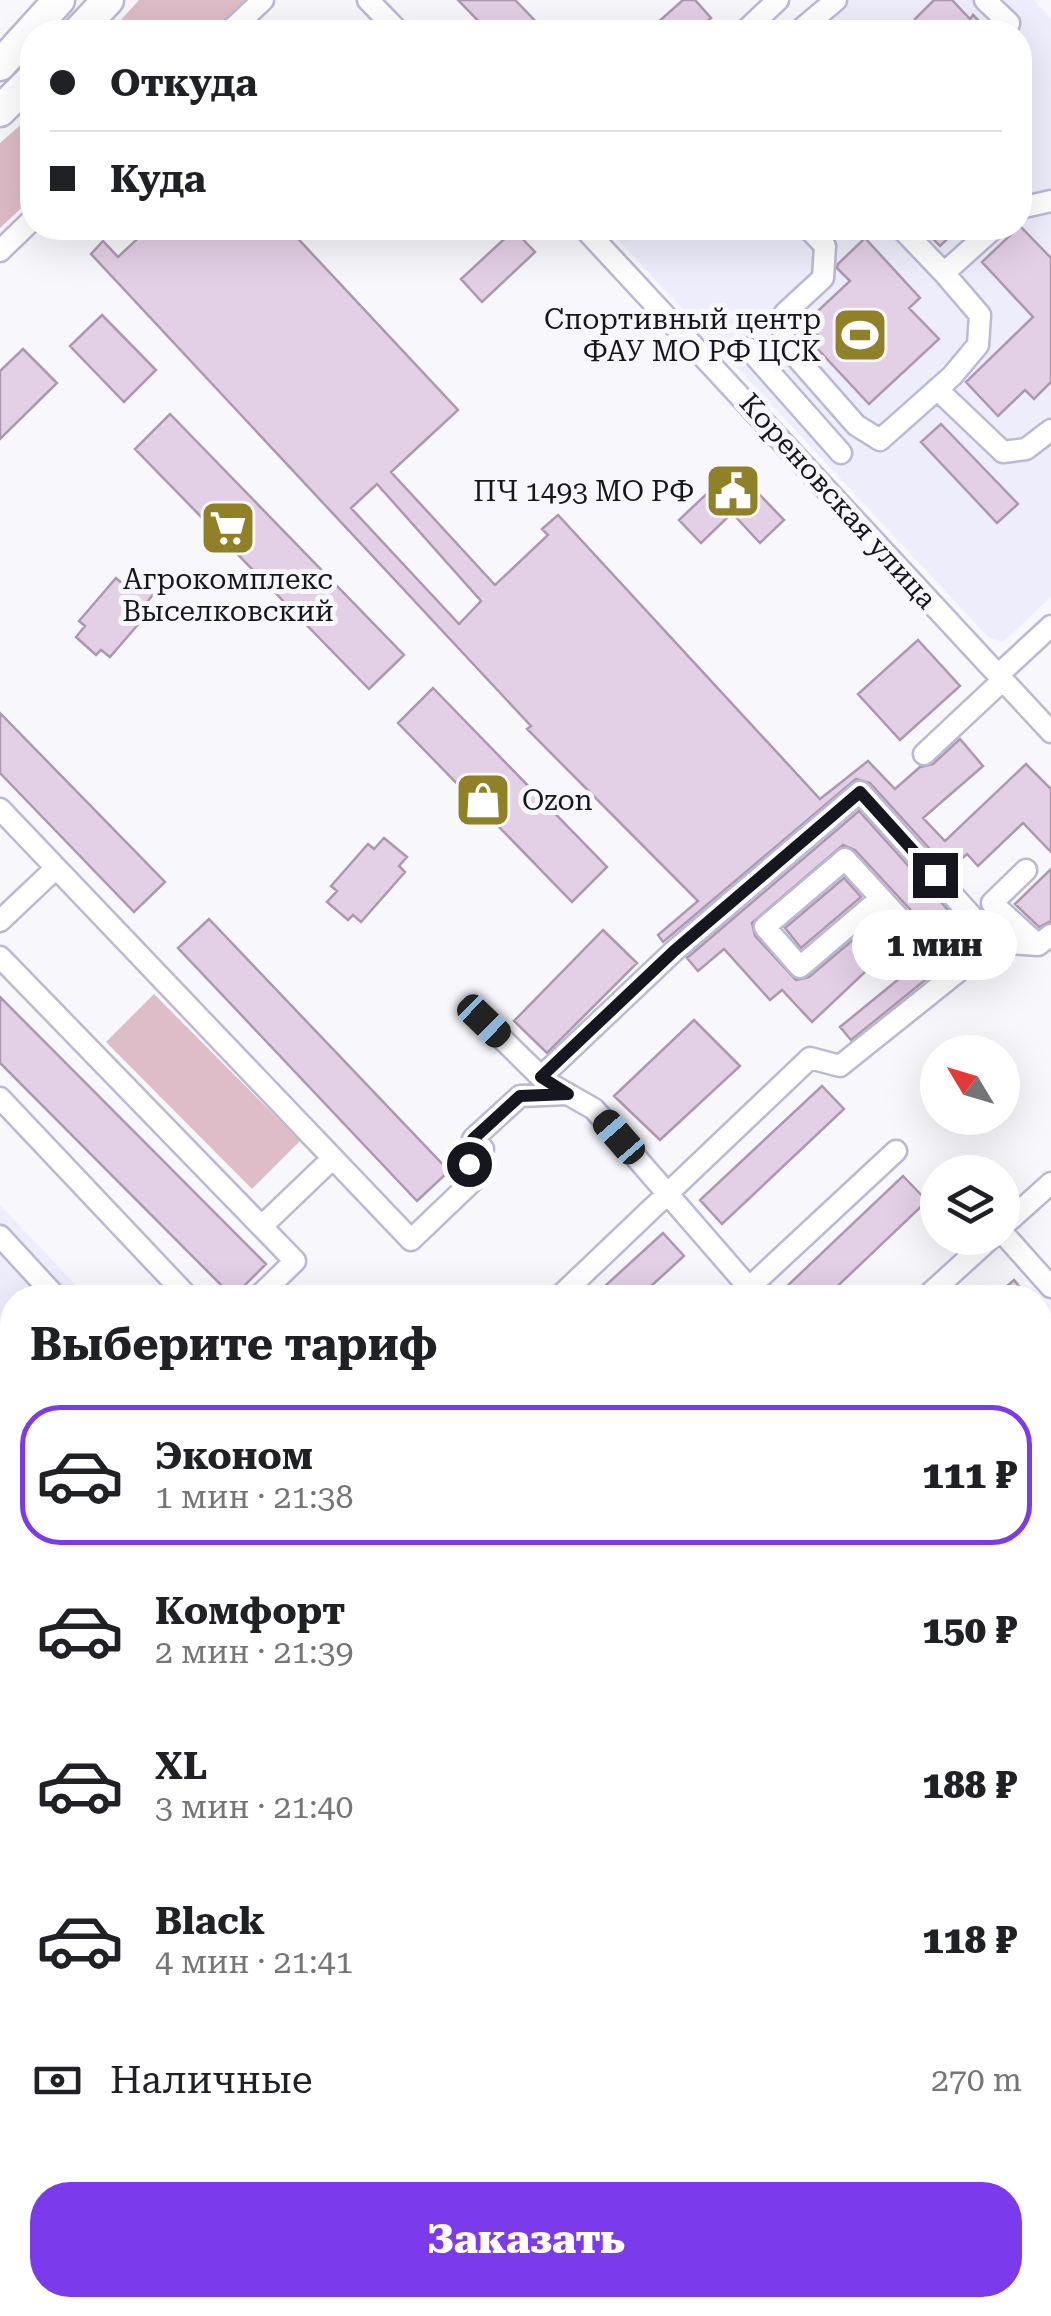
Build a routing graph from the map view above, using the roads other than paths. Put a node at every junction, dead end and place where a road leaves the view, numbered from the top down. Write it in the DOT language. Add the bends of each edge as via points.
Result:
graph roads {
  1 [pos="59,0"];
  2 [pos="108,0"];
  3 [pos="263,0"];
  4 [pos="368,0"];
  5 [pos="778,0"];
  6 [pos="836,0"];
  7 [pos="985,0"];
  8 [pos="41,20"];
  9 [pos="89,20"];
  10 [pos="242,20"];
  11 [pos="387,20"];
  12 [pos="757,20"];
  13 [pos="812,20"];
  14 [pos="1006,20"];
  15 [pos="20,42"];
  16 [pos="0,64"];
  17 [pos="20,91"];
  18 [pos="0,111"];
  19 [pos="20,232"];
  20 [pos="595,240"];
  21 [pos="822,240"];
  22 [pos="912,240"];
  23 [pos="981,240"];
  24 [pos="0,251"];
  25 [pos="944,273"];
  26 [pos="748,348"];
  27 [pos="938,389"];
  28 [pos="794,400"];
  29 [pos="768,424"];
  30 [pos="1051,430"];
  31 [pos="840,452"];
  32 [pos="1051,626"];
  33 [pos="1001,677"];
  34 [pos="1051,732"];
  35 [pos="924,754"];
  36 [pos="0,808"];
  37 [pos="56,868"];
  38 [pos="1026,870"];
  39 [pos="881,898"];
  40 [pos="0,921"];
  41 [pos="1045,940"];
  42 [pos="995,942"];
  43 [pos="0,958"];
  44 [pos="956,973"];
  45 [pos="484,1021"];
  46 [pos="541,1077"];
  47 [pos="568,1094"];
  48 [pos="0,1098"];
  49 [pos="896,1151"];
  50 [pos="333,1158"];
  51 [pos="1051,1183"];
  52 [pos="668,1194"];
  53 [pos="1020,1213"];
  54 [pos="262,1226"];
  55 [pos="0,1236"];
  56 [pos="1020,1251"];
  57 [pos="973,1255"];
  58 [pos="45,1285"];
  59 [pos="178,1285"];
  60 [pos="271,1285"];
  61 [pos="572,1285"];
  62 [pos="741,1285"];
  63 [pos="757,1285"];
  64 [pos="940,1285"];
  65 [pos="1050,1285"];
  1 -- 8 [label="highway"];
  2 -- 9 [label="highway"];
  3 -- 10 [label="street"];
  4 -- 11 [label="street"];
  5 -- 12 [label="street"];
  6 -- 13 [label="street"];
  7 -- 14 [label="street"];
  15 -- 16 [label="highway"];
  17 -- 18 [label="highway"];
  19 -- 24 [label="street"];
  20 -- 29 [label="street, Кореновская улица"];
  21 -- 27 [label="street" via="823,278 785,312 782,342 856,424 880,440"];
  22 -- 25 [label="street"];
  23 -- 25 [label="street"];
  25 -- 27 [label="street" via="980,315 978,345"];
  26 -- 28 [label="street"];
  27 -- 30 [label="street" via="1004,452 1026,449"];
  28 -- 29 [label="street"];
  28 -- 31 [label="street"];
  29 -- 33 [label="street, Кореновская улица"];
  32 -- 33 [label="street"];
  33 -- 34 [label="street, Кореновская улица"];
  33 -- 35 [label="street"];
  36 -- 37 [label="street"];
  37 -- 40 [label="street"];
  37 -- 50 [label="street"];
  38 -- 41 [label="street" via="992,904"];
  39 -- 39 [label="street" via="845,858 765,928 800,967"];
  39 -- 44 [label="street"];
  41 -- 42 [label="street"];
  42 -- 44 [label="street"];
  42 -- 46 [label="street" via="860,792 674,951"];
  43 -- 54 [label="street"];
  44 -- 52 [label="street" via="840,1066 810,1058"];
  45 -- 46 [label="street"];
  46 -- 47 [label="street"];
  47 -- 50 [label="street" via="520,1096 473,1139 484,1150 474,1170 411,1240"];
  47 -- 52 [label="street" via="594,1109"];
  48 -- 59 [label="street"];
  49 -- 63 [label="street"];
  50 -- 54 [label="street"];
  51 -- 53 [label="street"];
  52 -- 61 [label="street"];
  52 -- 62 [label="street"];
  54 -- 60 [label="street" via="295,1261"];
  55 -- 58 [label="street"];
  56 -- 65 [label="street"];
  57 -- 64 [label="street"];
}
